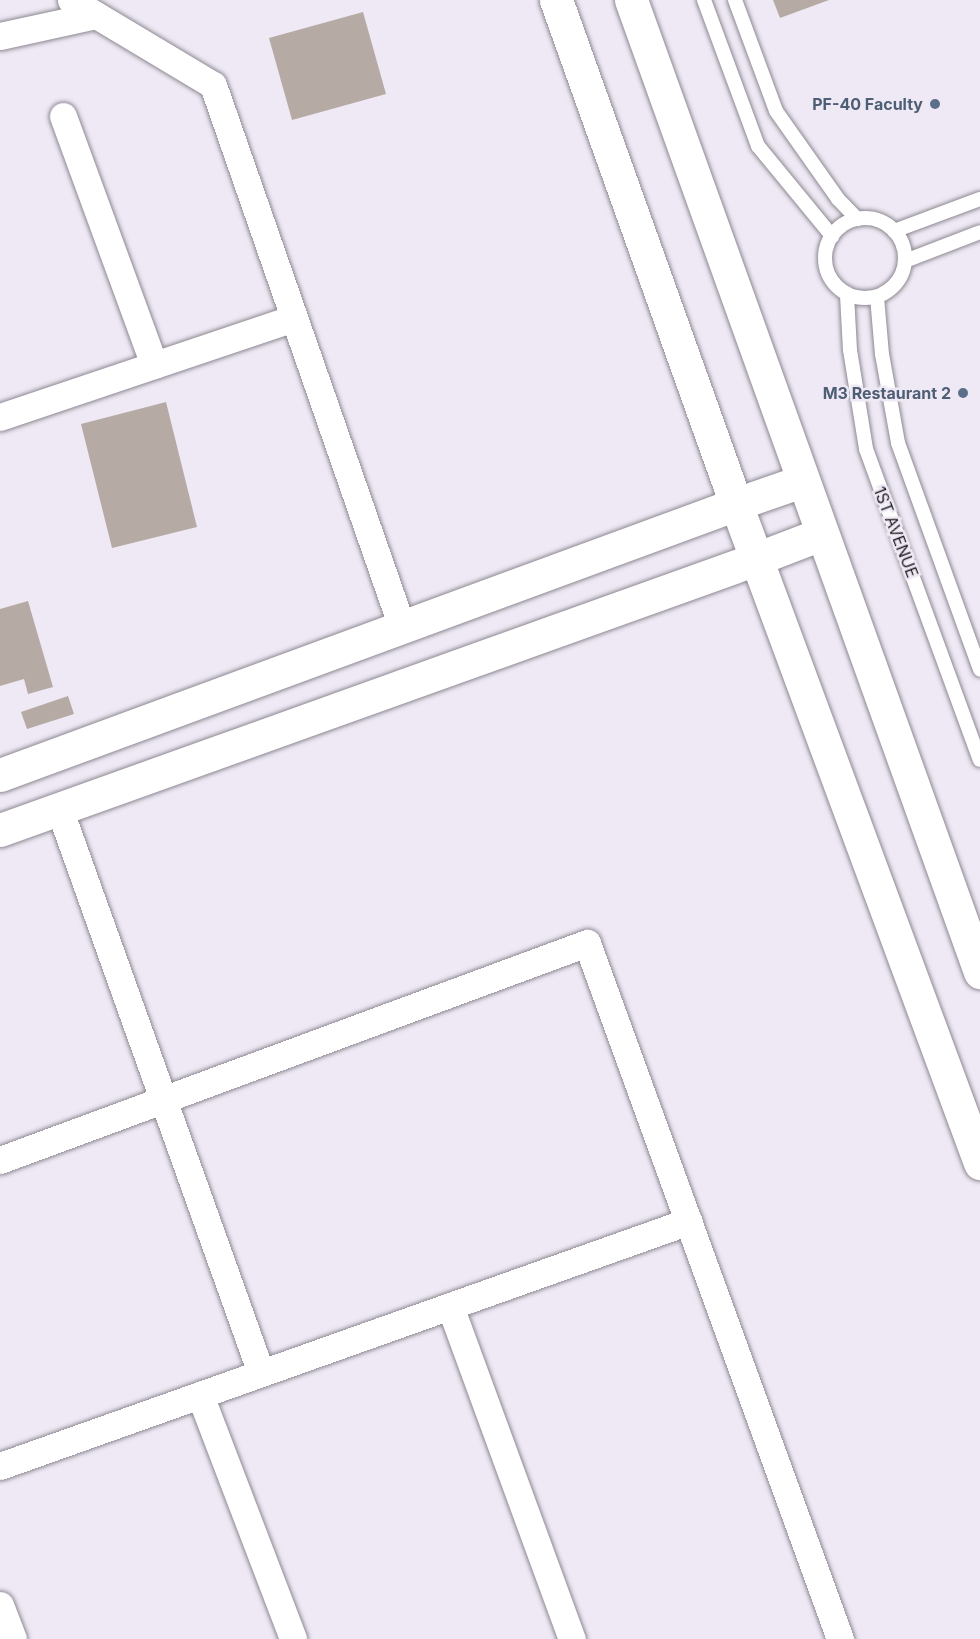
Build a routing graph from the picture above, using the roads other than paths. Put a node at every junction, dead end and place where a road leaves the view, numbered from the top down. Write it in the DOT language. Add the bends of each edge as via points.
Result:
graph roads {
  1 [pos="71,0"];
  2 [pos="556,0"];
  3 [pos="631,0"];
  4 [pos="704,0"];
  5 [pos="735,0"];
  6 [pos="100,8"];
  7 [pos="0,36"];
  8 [pos="63,116"];
  9 [pos="980,199"];
  10 [pos="857,219"];
  11 [pos="894,231"];
  12 [pos="980,232"];
  13 [pos="831,236"];
  14 [pos="905,261"];
  15 [pos="847,295"];
  16 [pos="878,297"];
  17 [pos="294,318"];
  18 [pos="154,365"];
  19 [pos="0,417"];
  20 [pos="802,481"];
  21 [pos="736,504"];
  22 [pos="821,534"];
  23 [pos="756,559"];
  24 [pos="402,627"];
  25 [pos="980,670"];
  26 [pos="980,760"];
  27 [pos="0,775"];
  28 [pos="59,808"];
  29 [pos="0,830"];
  30 [pos="980,972"];
  31 [pos="163,1100"];
  32 [pos="0,1160"];
  33 [pos="980,1163"];
  34 [pos="689,1221"];
  35 [pos="450,1306"];
  36 [pos="261,1373"];
  37 [pos="200,1395"];
  38 [pos="0,1466"];
  39 [pos="0,1605"];
  40 [pos="13,1639"];
  41 [pos="293,1639"];
  42 [pos="572,1639"];
  43 [pos="840,1639"];
  1 -- 6 [label="street"];
  2 -- 21 [label="main road"];
  3 -- 20 [label="main road"];
  4 -- 13 [label="lane" via="758,146"];
  5 -- 10 [label="lane" via="776,111 838,199"];
  6 -- 7 [label="street"];
  6 -- 17 [label="street" via="213,85"];
  8 -- 18 [label="street"];
  9 -- 11 [label="lane"];
  10 -- 11 [label="lane" via="883,222"];
  10 -- 13 [label="lane"];
  11 -- 14 [label="lane" via="903,245"];
  12 -- 14 [label="lane"];
  13 -- 15 [label="lane" via="825,250 826,271"];
  14 -- 16 [label="lane" via="895,285"];
  15 -- 16 [label="lane"];
  15 -- 26 [label="lane, 1ST AVENUE" via="850,350 866,449"];
  16 -- 25 [label="lane, 1ST AVENUE" via="882,354 898,443"];
  17 -- 18 [label="street"];
  17 -- 24 [label="street"];
  18 -- 19 [label="street"];
  20 -- 21 [label="main road"];
  20 -- 22 [label="main road"];
  21 -- 23 [label="main road"];
  21 -- 24 [label="main road"];
  22 -- 23 [label="main road"];
  22 -- 30 [label="main road"];
  23 -- 28 [label="main road"];
  23 -- 33 [label="main road"];
  24 -- 27 [label="main road"];
  28 -- 29 [label="main road"];
  28 -- 31 [label="street"];
  31 -- 32 [label="street"];
  31 -- 34 [label="street" via="587,943"];
  31 -- 36 [label="street"];
  34 -- 35 [label="street"];
  34 -- 43 [label="street"];
  35 -- 36 [label="street"];
  35 -- 42 [label="street"];
  36 -- 37 [label="street"];
  37 -- 38 [label="street"];
  37 -- 41 [label="street"];
  39 -- 40 [label="street"];
}
